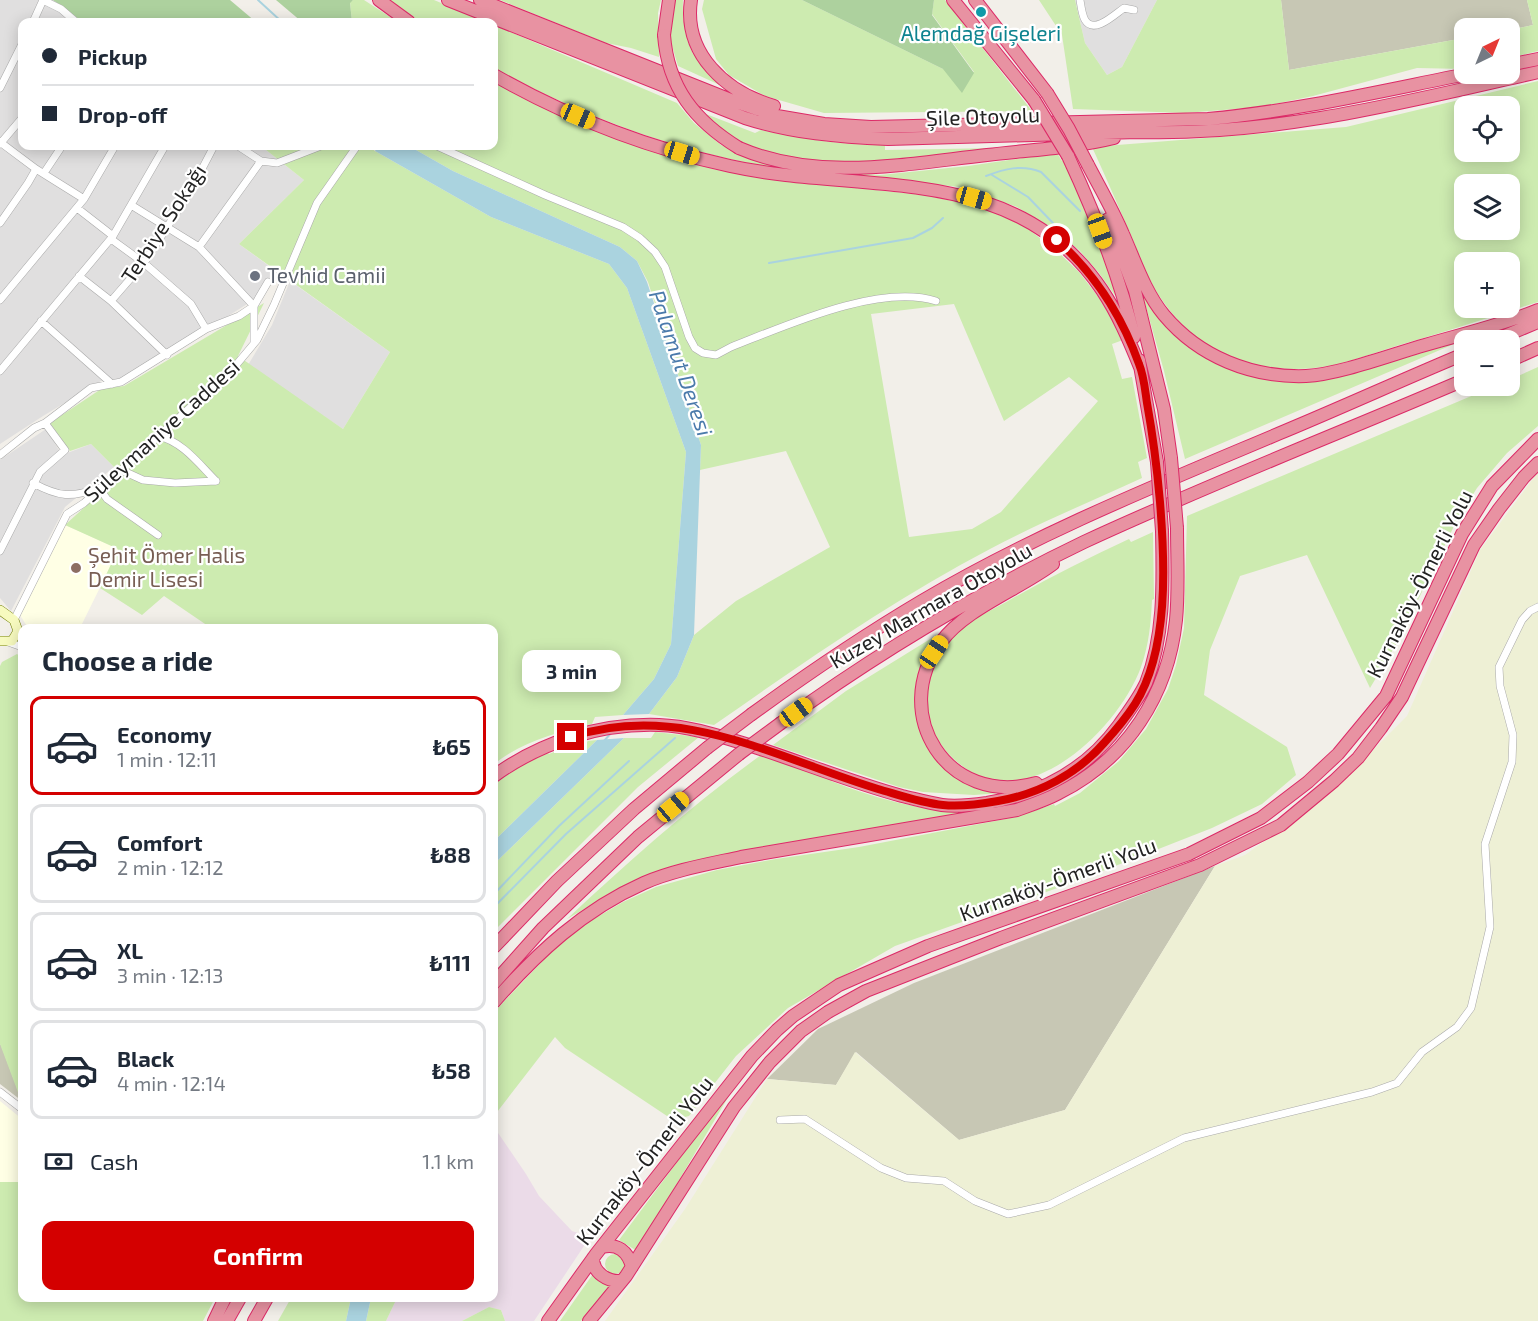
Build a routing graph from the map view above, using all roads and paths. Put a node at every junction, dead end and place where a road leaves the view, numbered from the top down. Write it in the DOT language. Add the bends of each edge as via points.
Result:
graph roads {
  1 [pos="43,0"];
  2 [pos="379,0"];
  3 [pos="448,0"];
  4 [pos="480,0"];
  5 [pos="669,0"];
  6 [pos="691,0"];
  7 [pos="953,0"];
  8 [pos="975,0"];
  9 [pos="983,0"];
  10 [pos="1080,0"];
  11 [pos="1134,10"];
  12 [pos="35,18"];
  13 [pos="71,18"];
  14 [pos="404,18"];
  15 [pos="493,18"];
  16 [pos="498,20"];
  17 [pos="18,52"];
  18 [pos="1538,59"];
  19 [pos="1520,63"];
  20 [pos="1538,72"];
  21 [pos="498,77"];
  22 [pos="1454,77"];
  23 [pos="0,88"];
  24 [pos="1047,93"];
  25 [pos="18,123"];
  26 [pos="871,127"];
  27 [pos="1138,132"];
  28 [pos="0,143"];
  29 [pos="59,150"];
  30 [pos="113,150"];
  31 [pos="163,150"];
  32 [pos="212,150"];
  33 [pos="244,150"];
  34 [pos="311,150"];
  35 [pos="354,150"];
  36 [pos="446,150"];
  37 [pos="261,161"];
  38 [pos="1088,165"];
  39 [pos="36,168"];
  40 [pos="44,173"];
  41 [pos="84,199"];
  42 [pos="131,205"];
  43 [pos="77,208"];
  44 [pos="0,223"];
  45 [pos="168,227"];
  46 [pos="112,237"];
  47 [pos="199,247"];
  48 [pos="144,263"];
  49 [pos="79,276"];
  50 [pos="268,282"];
  51 [pos="0,284"];
  52 [pos="8,290"];
  53 [pos="0,300"];
  54 [pos="111,301"];
  55 [pos="936,301"];
  56 [pos="254,306"];
  57 [pos="1538,310"];
  58 [pos="41,321"];
  59 [pos="1538,322"];
  60 [pos="206,329"];
  61 [pos="1519,330"];
  62 [pos="254,344"];
  63 [pos="1538,348"];
  64 [pos="166,356"];
  65 [pos="1520,356"];
  66 [pos="1454,358"];
  67 [pos="1140,367"];
  68 [pos="0,371"];
  69 [pos="112,384"];
  70 [pos="1454,384"];
  71 [pos="45,423"];
  72 [pos="158,436"];
  73 [pos="1538,439"];
  74 [pos="0,455"];
  75 [pos="1538,463"];
  76 [pos="121,470"];
  77 [pos="33,483"];
  78 [pos="99,488"];
  79 [pos="158,535"];
  80 [pos="1086,542"];
  81 [pos="0,551"];
  82 [pos="1538,607"];
  83 [pos="0,609"];
  84 [pos="13,623"];
  85 [pos="2,642"];
  86 [pos="18,646"];
  87 [pos="1076,768"];
  88 [pos="498,773"];
  89 [pos="498,943"];
  90 [pos="498,978"];
  91 [pos="498,998"];
  92 [pos="0,1092"];
  93 [pos="18,1106"];
  94 [pos="780,1120"];
  95 [pos="602,1247"];
  96 [pos="593,1258"];
  97 [pos="632,1267"];
  98 [pos="621,1281"];
  99 [pos="223,1302"];
  100 [pos="238,1302"];
  101 [pos="265,1302"];
  102 [pos="214,1321"];
  103 [pos="227,1321"];
  104 [pos="254,1321"];
  105 [pos="548,1321"];
  106 [pos="589,1321"];
  1 -- 12 [label="street"];
  1 -- 13 [label="street"];
  2 -- 14 [label="highway"];
  3 -- 15 [label="highway, Şile Otoyolu"];
  4 -- 26 [label="highway, Şile Otoyolu" via="777,116"];
  5 -- 27 [label="highway, bridge" via="664,35 668,61 682,96 700,120 719,136 739,148 782,162 883,167 1098,142"];
  6 -- 26 [label="highway" via="691,27 697,46 706,64 725,82 766,104"];
  7 -- 67 [label="highway, bridge" via="1034,100 1068,156 1114,270"];
  8 -- 24 [label="highway"];
  9 -- 24 [label="highway" via="1018,43"];
  10 -- 11 [label="street" via="1084,19 1090,24 1101,24 1124,8"];
  16 -- 27 [label="highway, Şile Otoyolu" via="745,118 790,130 888,139"];
  17 -- 23 [label="street"];
  18 -- 19 [label="highway"];
  20 -- 27 [label="highway, Şile Otoyolu" via="1307,121 1226,131"];
  21 -- 67 [label="highway" via="597,124 730,166 929,189 997,205 1044,230 1093,278 1115,311"];
  22 -- 26 [label="highway, Şile Otoyolu" via="1259,115"];
  24 -- 38 [label="highway, bridge"];
  25 -- 28 [label="street"];
  28 -- 39 [label="street"];
  29 -- 40 [label="street"];
  30 -- 41 [label="street"];
  31 -- 42 [label="street"];
  32 -- 45 [label="street, Terbiye Sokağı"];
  33 -- 37 [label="street"];
  34 -- 37 [label="street" via="277,163"];
  35 -- 62 [label="street, Süleymaniye Caddesi" via="317,203"];
  36 -- 55 [label="street" via="623,227 640,238 665,267 689,337 699,351 716,355 830,310 869,301 921,296"];
  37 -- 47 [label="street"];
  38 -- 57 [label="highway" via="1164,315 1189,339 1240,368 1307,376"];
  38 -- 91 [label="highway, bridge" via="1135,291 1164,409 1177,528 1176,619 1170,654 1155,697 1134,733 1082,780 1017,810 741,857 646,882 609,900 566,930"];
  39 -- 40 [label="street"];
  39 -- 44 [label="street"];
  40 -- 41 [label="street"];
  41 -- 43 [label="street"];
  42 -- 45 [label="street"];
  42 -- 46 [label="street"];
  43 -- 46 [label="street"];
  43 -- 52 [label="street"];
  45 -- 47 [label="street"];
  45 -- 48 [label="street, Terbiye Sokağı"];
  46 -- 48 [label="street"];
  46 -- 49 [label="street"];
  47 -- 56 [label="street"];
  48 -- 54 [label="street, Terbiye Sokağı"];
  48 -- 60 [label="street" via="191,304"];
  49 -- 54 [label="street"];
  49 -- 58 [label="street"];
  50 -- 56 [label="street"];
  51 -- 52 [label="street"];
  52 -- 53 [label="street"];
  54 -- 64 [label="street"];
  56 -- 60 [label="street"];
  56 -- 62 [label="street"];
  58 -- 68 [label="street"];
  58 -- 69 [label="street"];
  59 -- 61 [label="highway"];
  60 -- 64 [label="street"];
  62 -- 72 [label="street, Süleymaniye Caddesi" via="221,383"];
  63 -- 65 [label="highway"];
  64 -- 69 [label="street"];
  66 -- 89 [label="highway, Kuzey Marmara Otoyolu, bridge" via="1058,530 924,600 865,636 706,748 557,881"];
  67 -- 87 [label="highway, bridge" via="1157,462 1162,531 1161,620 1146,682 1136,703 1093,756"];
  69 -- 71 [label="street" via="91,388"];
  70 -- 80 [label="highway, Kuzey Marmara Otoyolu"];
  71 -- 74 [label="street"];
  71 -- 77 [label="street" via="65,450"];
  72 -- 76 [label="street, Süleymaniye Caddesi"];
  72 -- 76 [label="street" via="178,444 216,481 142,480"];
  73 -- 95 [label="highway, Kurnaköy-Ömerli Yolu" via="1492,486 1462,534 1386,696 1338,754 1308,782 1261,818 1189,854 928,946 839,985 811,1003 777,1029 752,1056"];
  75 -- 97 [label="highway, Kurnaköy-Ömerli Yolu" via="1474,545 1402,697 1382,728 1335,782 1281,825 1200,865 866,991 828,1012 785,1047 734,1107"];
  76 -- 78 [label="street, Süleymaniye Caddesi"];
  77 -- 78 [label="street" via="72,496"];
  77 -- 81 [label="street"];
  78 -- 79 [label="street"];
  78 -- 84 [label="street, Süleymaniye Caddesi" via="67,514"];
  80 -- 87 [label="highway" via="1034,579 963,621 942,639 926,669 920,691 926,733 932,745 950,766 974,781 998,788 1028,786"];
  80 -- 90 [label="highway, Kuzey Marmara Otoyolu, bridge" via="933,622 862,666 739,754 638,837 543,928"];
  82 -- 94 [label="street" via="1522,620 1499,667 1500,687 1513,735 1512,762 1485,844 1490,927 1471,1008 1457,1027 1422,1052 1397,1083 1184,1138 1049,1205 1008,1214 975,1201 944,1181 906,1178 880,1168 805,1119"];
  83 -- 84 [label="street"];
  84 -- 85 [label="street" via="18,635"];
  85 -- 86 [label="street"];
  87 -- 88 [label="highway" via="1033,792 976,804 944,805 864,785 703,731 659,725 586,732 528,754"];
  92 -- 93 [label="street"];
  95 -- 96 [label="highway, Kurnaköy-Ömerli Yolu"];
  95 -- 97 [label="highway" via="621,1249"];
  96 -- 98 [label="highway" via="600,1274"];
  96 -- 105 [label="highway, Kurnaköy-Ömerli Yolu"];
  97 -- 98 [label="highway, Kurnaköy-Ömerli Yolu"];
  98 -- 106 [label="highway, Kurnaköy-Ömerli Yolu"];
  99 -- 102 [label="highway"];
  100 -- 103 [label="highway"];
  101 -- 104 [label="highway"];
}
